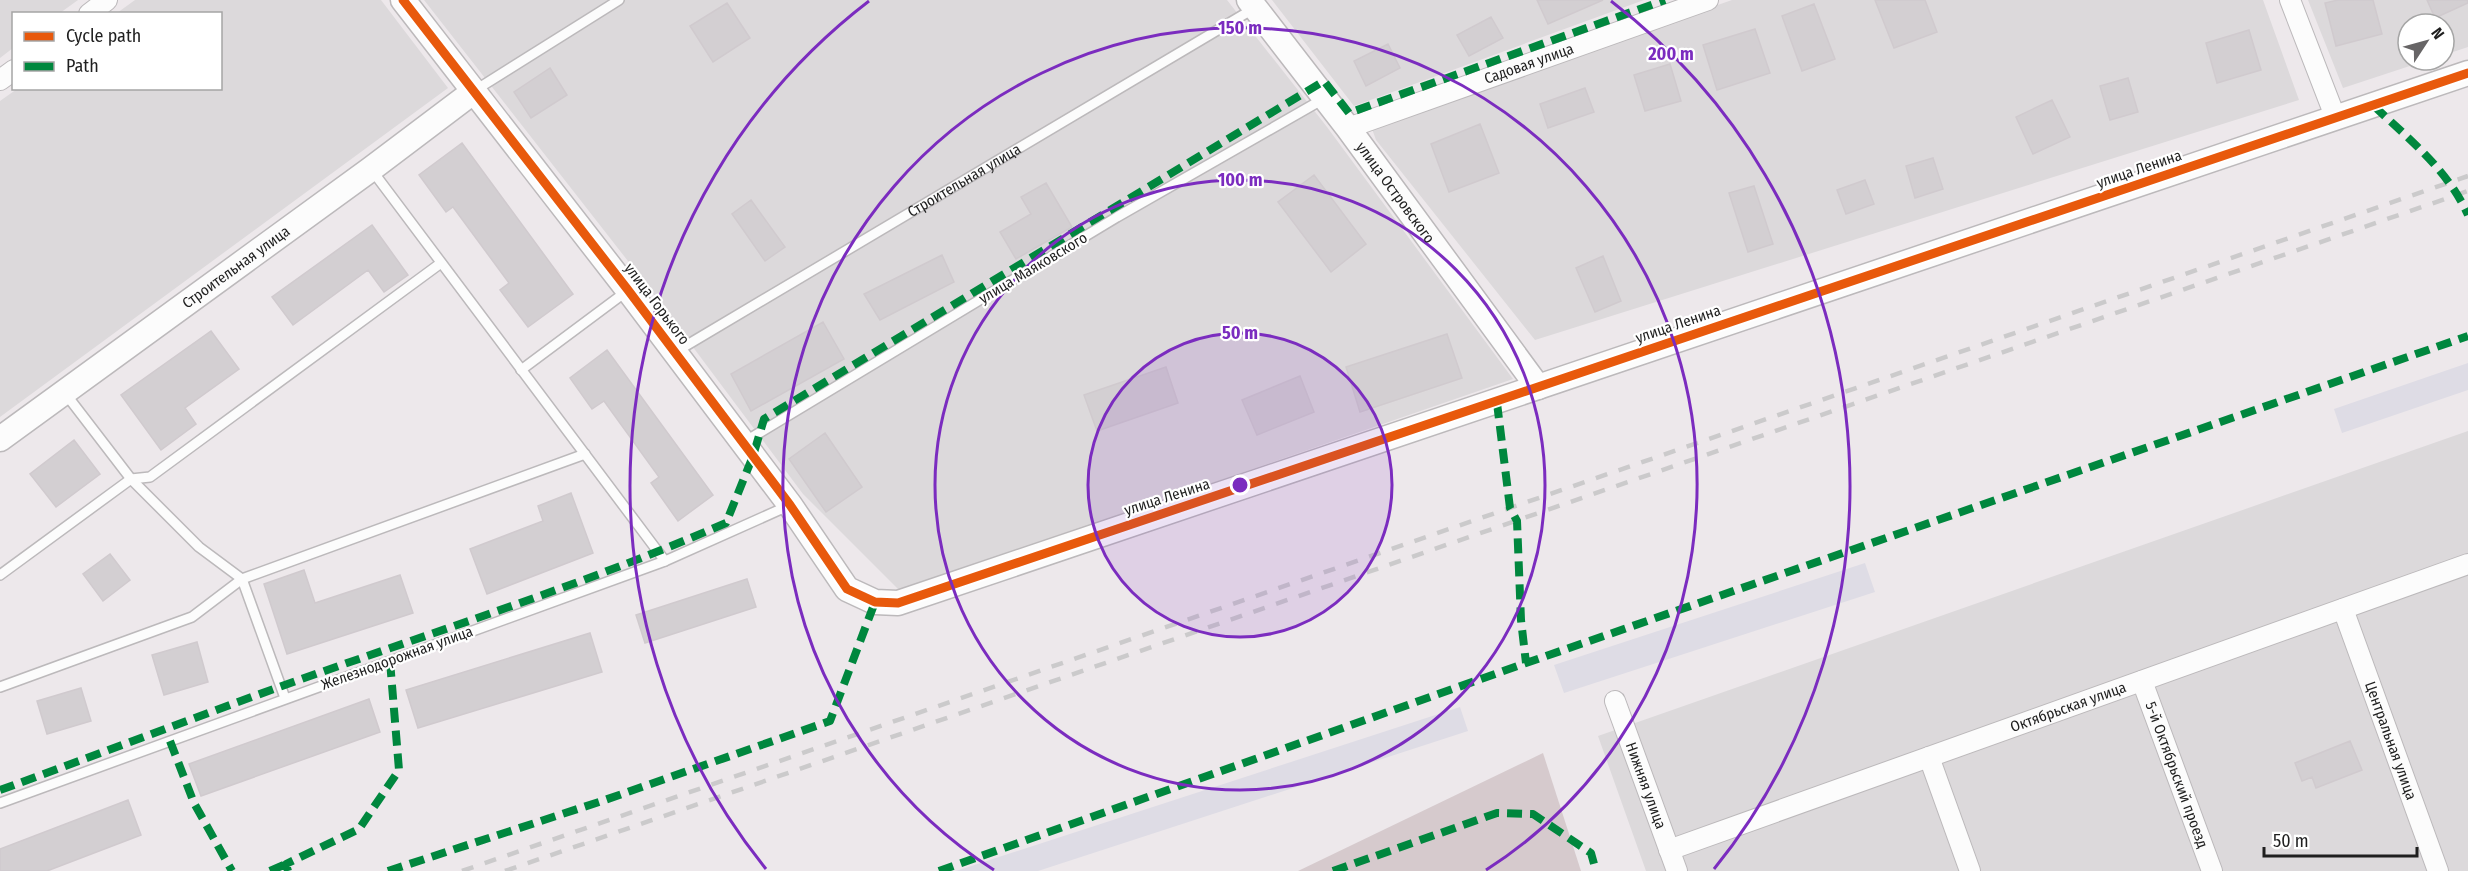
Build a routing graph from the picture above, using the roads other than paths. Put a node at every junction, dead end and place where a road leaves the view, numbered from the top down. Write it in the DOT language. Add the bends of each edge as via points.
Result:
graph roads {
  1 [pos="107,0"];
  2 [pos="403,0"];
  3 [pos="619,0"];
  4 [pos="1708,0"];
  5 [pos="2290,0"];
  6 [pos="1252,4"];
  7 [pos="92,12"];
  8 [pos="2468,73"];
  9 [pos="473,92"];
  10 [pos="1325,98"];
  11 [pos="2336,119"];
  12 [pos="1348,128"];
  13 [pos="371,170"];
  14 [pos="441,263"];
  15 [pos="628,290"];
  16 [pos="675,352"];
  17 [pos="521,370"];
  18 [pos="1538,387"];
  19 [pos="64,391"];
  20 [pos="0,439"];
  21 [pos="744,442"];
  22 [pos="585,454"];
  23 [pos="131,479"];
  24 [pos="790,505"];
  25 [pos="665,561"];
  26 [pos="2468,564"];
  27 [pos="0,575"];
  28 [pos="242,579"];
  29 [pos="898,603"];
  30 [pos="2343,609"];
  31 [pos="2142,681"];
  32 [pos="0,687"];
  33 [pos="285,698"];
  34 [pos="1615,701"];
  35 [pos="1929,757"];
  36 [pos="0,803"];
  37 [pos="1669,850"];
  38 [pos="1677,871"];
  39 [pos="1970,871"];
  40 [pos="2212,871"];
  41 [pos="2438,871"];
  1 -- 7 [label="street"];
  2 -- 9 [label="street, улица Горького"];
  3 -- 9 [label="lane"];
  4 -- 12 [label="street, Садовая улица"];
  5 -- 11 [label="street"];
  6 -- 10 [label="street, улица Островского"];
  6 -- 16 [label="lane, Строительная улица"];
  8 -- 11 [label="street, улица Ленина"];
  9 -- 13 [label="street, Строительная улица"];
  9 -- 15 [label="street, улица Горького"];
  10 -- 12 [label="street, улица Островского"];
  10 -- 21 [label="lane, улица Маяковского" via="1117,217"];
  11 -- 18 [label="street, улица Ленина"];
  12 -- 18 [label="street, улица Островского"];
  13 -- 14 [label="lane"];
  13 -- 19 [label="street, Строительная улица"];
  14 -- 17 [label="lane"];
  14 -- 23 [label="lane" via="150,477"];
  15 -- 16 [label="street, улица Горького"];
  15 -- 17 [label="lane"];
  16 -- 21 [label="street, улица Горького"];
  17 -- 22 [label="lane"];
  18 -- 29 [label="street, улица Ленина"];
  19 -- 20 [label="street, Строительная улица"];
  19 -- 23 [label="lane"];
  21 -- 24 [label="street, улица Горького"];
  22 -- 25 [label="lane"];
  22 -- 28 [label="lane"];
  23 -- 27 [label="lane"];
  23 -- 28 [label="lane" via="199,547"];
  24 -- 25 [label="lane, Железнодорожная улица"];
  24 -- 29 [label="street, улица Горького" via="847,589 875,602"];
  25 -- 33 [label="lane, Железнодорожная улица"];
  26 -- 30 [label="street, Октябрьская улица"];
  28 -- 32 [label="lane" via="192,617"];
  28 -- 33 [label="lane"];
  30 -- 31 [label="street, Октябрьская улица"];
  30 -- 41 [label="street, Центральная улица"];
  31 -- 35 [label="street, Октябрьская улица"];
  31 -- 40 [label="street, 5-й Октябрьский проезд"];
  33 -- 36 [label="lane, Железнодорожная улица"];
  34 -- 37 [label="street, Нижняя улица"];
  35 -- 37 [label="street, Октябрьская улица"];
  35 -- 39 [label="street"];
  37 -- 38 [label="street, Нижняя улица"];
}
